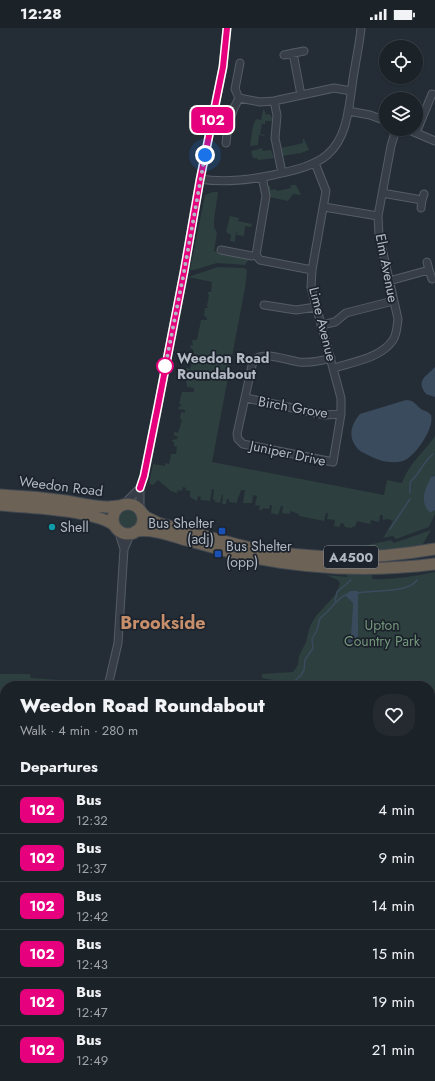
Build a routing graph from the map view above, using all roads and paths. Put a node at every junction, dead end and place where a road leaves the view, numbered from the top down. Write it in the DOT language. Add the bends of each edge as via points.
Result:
graph roads {
  1 [pos="227,28"];
  2 [pos="361,28"];
  3 [pos="304,51"];
  4 [pos="293,53"];
  5 [pos="284,54"];
  6 [pos="240,63"];
  7 [pos="351,91"];
  8 [pos="431,94"];
  9 [pos="301,95"];
  10 [pos="239,98"];
  11 [pos="274,101"];
  12 [pos="348,111"];
  13 [pos="423,115"];
  14 [pos="379,118"];
  15 [pos="394,136"];
  16 [pos="423,136"];
  17 [pos="435,141"];
  18 [pos="226,143"];
  19 [pos="315,163"];
  20 [pos="282,173"];
  21 [pos="262,177"];
  22 [pos="200,180"];
  23 [pos="382,193"];
  24 [pos="324,207"];
  25 [pos="421,208"];
  26 [pos="378,216"];
  27 [pos="221,250"];
  28 [pos="256,255"];
  29 [pos="312,270"];
  30 [pos="432,279"];
  31 [pos="389,280"];
  32 [pos="393,301"];
  33 [pos="264,305"];
  34 [pos="316,307"];
  35 [pos="321,325"];
  36 [pos="330,358"];
  37 [pos="334,368"];
  38 [pos="246,398"];
  39 [pos="341,414"];
  40 [pos="333,462"];
  41 [pos="140,488"];
  42 [pos="0,495"];
  43 [pos="0,505"];
  44 [pos="122,505"];
  45 [pos="141,511"];
  46 [pos="116,527"];
  47 [pos="133,532"];
  48 [pos="124,549"];
  49 [pos="435,549"];
  50 [pos="435,564"];
  51 [pos="109,681"];
  1 -- 22 [label="street" via="223,67"];
  2 -- 7 [label="street"];
  3 -- 4 [label="street"];
  4 -- 5 [label="street"];
  4 -- 9 [label="street"];
  6 -- 10 [label="street" via="235,89"];
  7 -- 9 [label="street" via="334,88"];
  7 -- 12 [label="street"];
  8 -- 13 [label="street"];
  9 -- 11 [label="street"];
  10 -- 11 [label="street" via="260,102"];
  10 -- 18 [label="street" via="230,118"];
  11 -- 20 [label="street" via="278,115 275,138"];
  12 -- 14 [label="street"];
  12 -- 19 [label="street" via="336,146 327,156"];
  15 -- 23 [label="street, Elm Avenue"];
  16 -- 17 [label="street"];
  19 -- 20 [label="street"];
  19 -- 24 [label="street, Lime Avenue" via="326,191"];
  20 -- 21 [label="street"];
  21 -- 22 [label="street" via="221,182"];
  21 -- 28 [label="street" via="266,196"];
  22 -- 41 [label="street"];
  23 -- 25 [label="street" via="424,197"];
  23 -- 26 [label="street, Elm Avenue"];
  24 -- 26 [label="street"];
  24 -- 29 [label="street, Lime Avenue"];
  26 -- 31 [label="street, Elm Avenue" via="379,235"];
  27 -- 28 [label="street"];
  28 -- 29 [label="street" via="260,260"];
  29 -- 34 [label="street, Lime Avenue" via="311,287"];
  30 -- 31 [label="street" via="428,266"];
  31 -- 32 [label="street, Elm Avenue"];
  32 -- 35 [label="street" via="346,313 335,322"];
  32 -- 37 [label="street, Elm Avenue" via="398,319 394,340 383,350"];
  33 -- 34 [label="street" via="296,310"];
  34 -- 35 [label="street, Lime Avenue"];
  35 -- 36 [label="street, Lime Avenue"];
  36 -- 37 [label="street, Lime Avenue"];
  36 -- 38 [label="street, Juniper Drive" via="300,362 263,355 257,357 253,361"];
  37 -- 39 [label="street, Lime Avenue" via="341,398"];
  38 -- 39 [label="street, Birch Grove" via="325,415"];
  38 -- 40 [label="street, Juniper Drive" via="238,434 238,440 243,444"];
  39 -- 40 [label="street, Lime Avenue"];
  41 -- 44 [label="street"];
  41 -- 45 [label="street"];
  42 -- 44 [label="highway, Weedon Road" via="112,508"];
  43 -- 46 [label="highway, Weedon Road" via="92,516 106,519"];
  44 -- 45 [label="highway" via="131,504"];
  44 -- 46 [label="highway" via="113,515"];
  45 -- 47 [label="highway" via="143,521"];
  45 -- 49 [label="highway, A4500" via="146,517 158,523 247,547 298,555 385,556"];
  46 -- 47 [label="highway" via="124,533"];
  46 -- 48 [label="street"];
  47 -- 48 [label="street"];
  47 -- 50 [label="highway, A4500" via="152,531 245,556 293,564 387,568"];
  48 -- 51 [label="street" via="118,643"];
}
